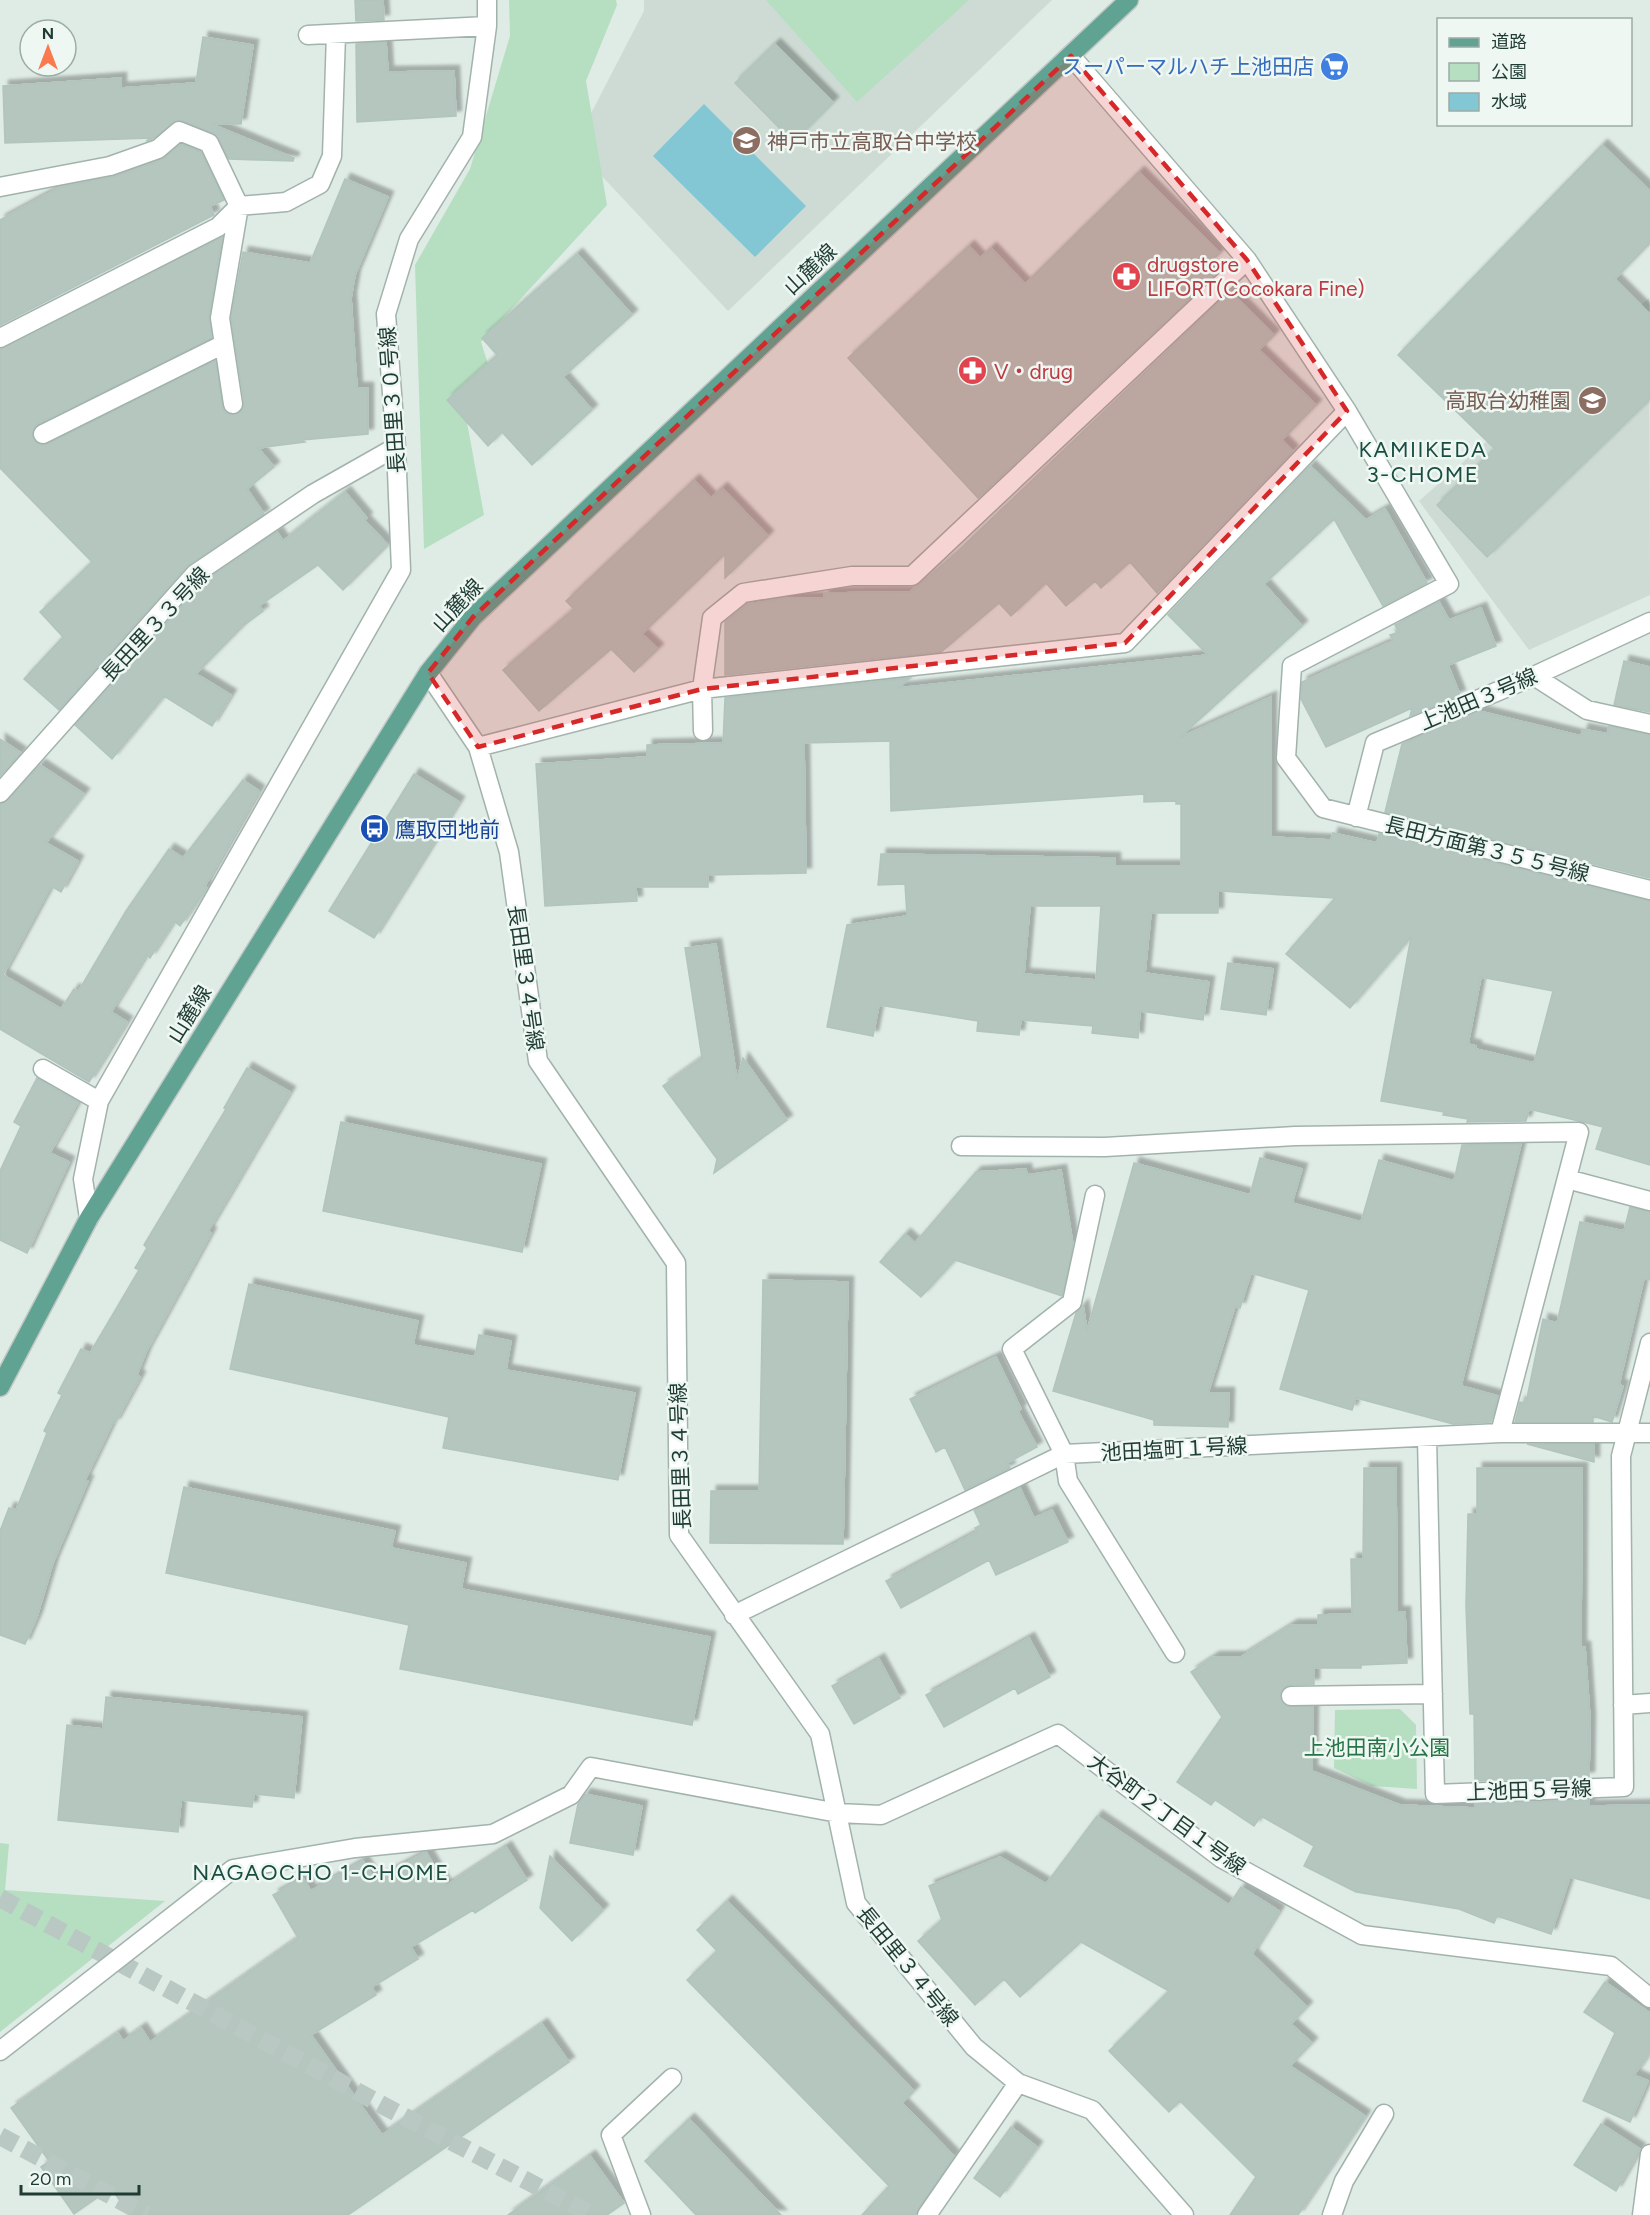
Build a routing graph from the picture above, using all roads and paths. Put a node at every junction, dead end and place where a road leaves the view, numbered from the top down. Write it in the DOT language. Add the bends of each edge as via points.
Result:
graph roads {
  1 [pos="487,0"];
  2 [pos="1129,0"];
  3 [pos="487,26"];
  4 [pos="336,34"];
  5 [pos="308,35"];
  6 [pos="1071,56"];
  7 [pos="0,187"];
  8 [pos="239,206"];
  9 [pos="1247,260"];
  10 [pos="0,338"];
  11 [pos="224,344"];
  12 [pos="234,404"];
  13 [pos="1347,411"];
  14 [pos="44,434"];
  15 [pos="396,447"];
  16 [pos="1650,622"];
  17 [pos="428,673"];
  18 [pos="1534,676"];
  19 [pos="702,689"];
  20 [pos="1650,724"];
  21 [pos="703,731"];
  22 [pos="478,747"];
  23 [pos="0,793"];
  24 [pos="1356,817"];
  25 [pos="1650,890"];
  26 [pos="44,1069"];
  27 [pos="99,1101"];
  28 [pos="961,1146"];
  29 [pos="1567,1179"];
  30 [pos="1095,1196"];
  31 [pos="1650,1201"];
  32 [pos="89,1218"];
  33 [pos="1650,1343"];
  34 [pos="0,1387"];
  35 [pos="1500,1433"];
  36 [pos="1628,1433"];
  37 [pos="1650,1433"];
  38 [pos="1427,1438"];
  39 [pos="1064,1454"];
  40 [pos="734,1615"];
  41 [pos="1174,1653"];
  42 [pos="1433,1694"];
  43 [pos="1291,1696"];
  44 [pos="1650,1703"];
  45 [pos="1623,1705"];
  46 [pos="838,1813"];
  47 [pos="1650,1998"];
  48 [pos="0,2050"];
  49 [pos="672,2078"];
  50 [pos="1018,2083"];
  51 [pos="1384,2114"];
  52 [pos="1650,2154"];
  53 [pos="641,2215"];
  54 [pos="927,2215"];
  55 [pos="1184,2215"];
  56 [pos="1332,2215"];
  57 [pos="1642,2215"];
  1 -- 3 [label="street, 長田里３０号線"];
  2 -- 6 [label="main road, 山麓線"];
  3 -- 4 [label="street"];
  3 -- 15 [label="street, 長田里３０号線" via="472,137 409,239 386,314"];
  4 -- 5 [label="street"];
  4 -- 8 [label="street" via="332,156 320,184 286,202"];
  6 -- 9 [label="street"];
  6 -- 17 [label="main road, 山麓線" via="473,617"];
  7 -- 8 [label="street" via="110,166 158,149 179,131 208,143"];
  8 -- 10 [label="street" via="218,227"];
  8 -- 11 [label="street" via="220,318"];
  9 -- 13 [label="street"];
  9 -- 19 [label="street" via="912,576 852,576 743,593 712,618"];
  11 -- 12 [label="street"];
  11 -- 14 [label="street"];
  13 -- 19 [label="street" via="1125,643"];
  13 -- 24 [label="street, 長田方面第３５５号線" via="1449,584 1292,666 1286,758 1323,808"];
  15 -- 23 [label="street, 長田里３３号線" via="313,494 195,574"];
  15 -- 27 [label="street, 長田里３０号線" via="401,570"];
  16 -- 18 [label="street, 上池田３号線"];
  17 -- 22 [label="street, 長田里３４号線"];
  17 -- 32 [label="main road, 山麓線"];
  18 -- 20 [label="street" via="1587,710"];
  18 -- 24 [label="street, 上池田３号線" via="1375,743"];
  19 -- 21 [label="street"];
  19 -- 22 [label="street"];
  22 -- 40 [label="street, 長田里３４号線" via="509,852 538,1061 676,1263 679,1535"];
  24 -- 25 [label="street, 長田方面第３５５号線"];
  26 -- 27 [label="street"];
  27 -- 32 [label="street" via="82,1179"];
  28 -- 29 [label="street" via="1104,1147 1294,1136 1579,1132"];
  29 -- 31 [label="street"];
  29 -- 35 [label="street"];
  30 -- 39 [label="street" via="1072,1302 1012,1349"];
  32 -- 34 [label="main road, 山麓線"];
  33 -- 36 [label="street, 上池田５号線"];
  35 -- 36 [label="street, 池田塩町１号線"];
  35 -- 38 [label="street, 池田塩町１号線"];
  36 -- 37 [label="street, 池田塩町１号線"];
  36 -- 45 [label="street, 上池田５号線" via="1621,1456"];
  38 -- 39 [label="street, 池田塩町１号線"];
  38 -- 42 [label="street, 上池田５号線"];
  39 -- 40 [label="street, 池田塩町１号線"];
  39 -- 41 [label="street" via="1068,1481"];
  40 -- 46 [label="street, 長田里３４号線" via="820,1734"];
  42 -- 43 [label="street"];
  42 -- 45 [label="street, 上池田５号線" via="1435,1794 1624,1787"];
  44 -- 45 [label="street"];
  46 -- 47 [label="street, 大谷町２丁目１号線" via="881,1815 1058,1734 1221,1858 1362,1935 1611,1966"];
  46 -- 48 [label="street" via="591,1767 571,1795 493,1834 355,1848 233,1869"];
  46 -- 50 [label="street, 長田里３４号線" via="856,1903 974,2047"];
  49 -- 53 [label="street" via="611,2135"];
  50 -- 54 [label="street"];
  50 -- 55 [label="street, 長田里３４号線" via="1092,2110"];
  51 -- 56 [label="street" via="1344,2181"];
  52 -- 57 [label="street"];
}
